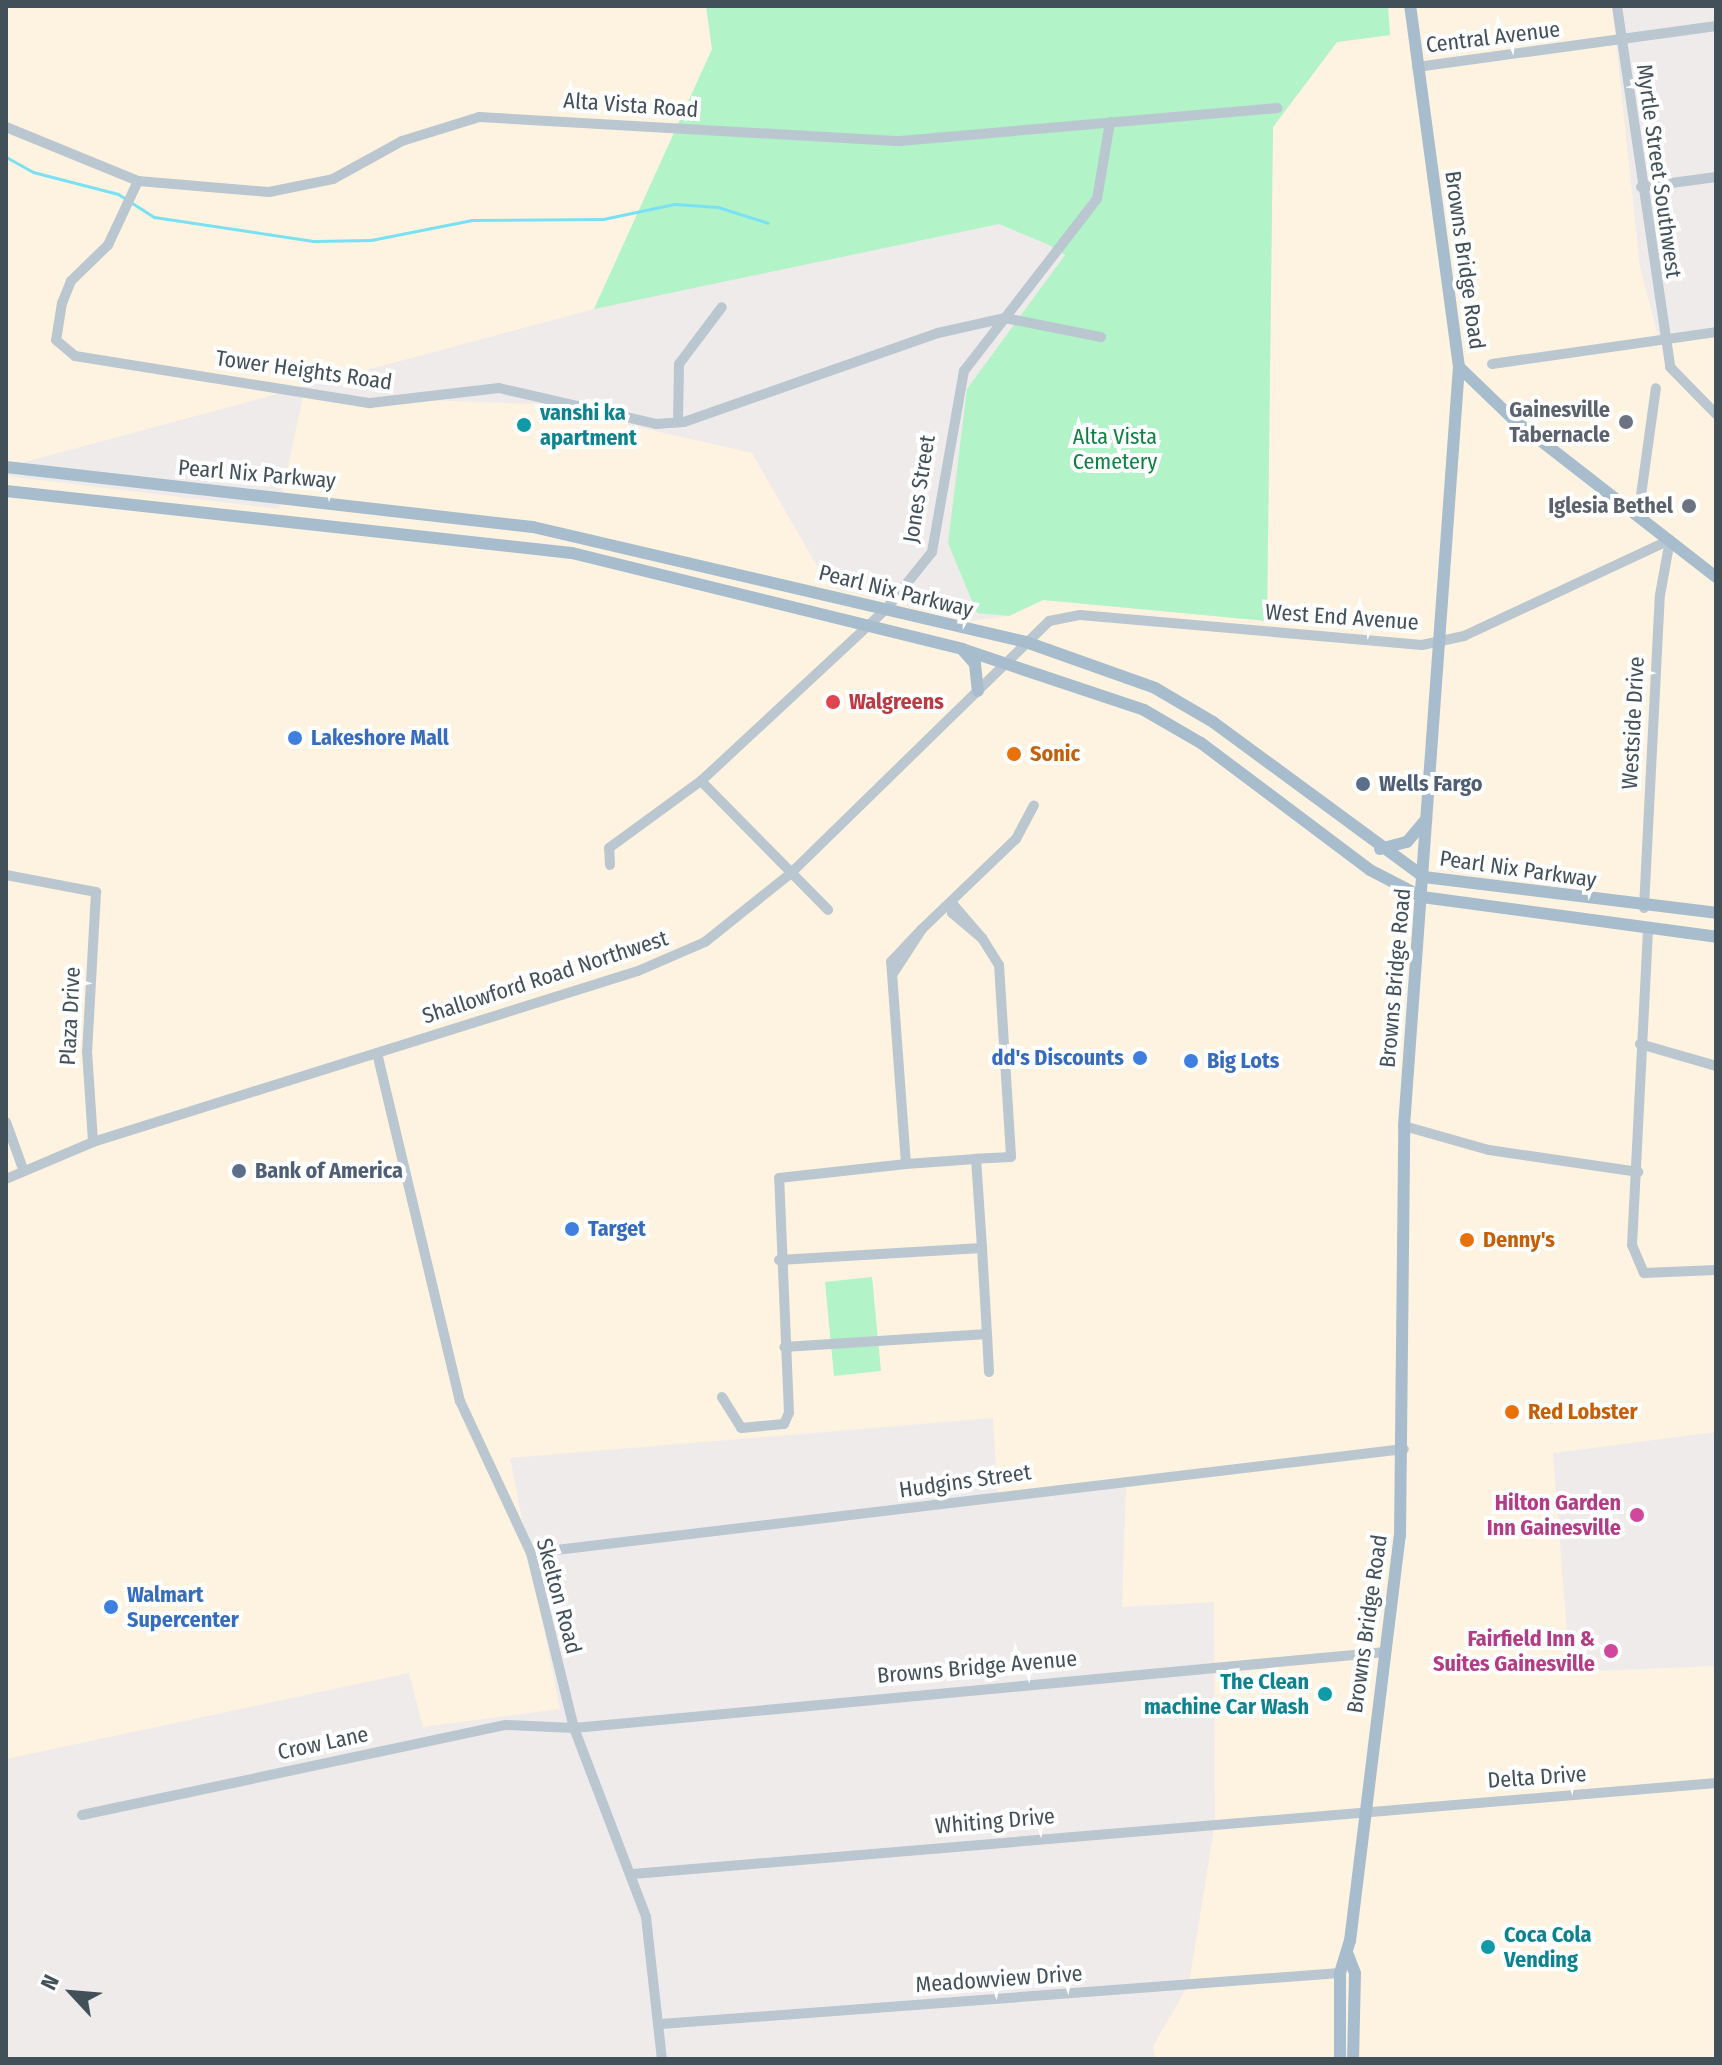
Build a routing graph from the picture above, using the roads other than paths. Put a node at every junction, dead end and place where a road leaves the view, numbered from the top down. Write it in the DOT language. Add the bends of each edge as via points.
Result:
graph roads {
  1 [pos="1410,6"];
  2 [pos="1617,6"];
  3 [pos="1716,26"];
  4 [pos="1620,41"];
  5 [pos="1417,67"];
  6 [pos="1278,108"];
  7 [pos="1110,122"];
  8 [pos="6,127"];
  9 [pos="1716,177"];
  10 [pos="138,181"];
  11 [pos="1641,187"];
  12 [pos="722,307"];
  13 [pos="1005,318"];
  14 [pos="1716,332"];
  15 [pos="1101,337"];
  16 [pos="1664,341"];
  17 [pos="1492,364"];
  18 [pos="1459,367"];
  19 [pos="1656,388"];
  20 [pos="1716,414"];
  21 [pos="678,422"];
  22 [pos="6,467"];
  23 [pos="6,491"];
  24 [pos="1639,513"];
  25 [pos="1670,540"];
  26 [pos="1716,577"];
  27 [pos="887,608"];
  28 [pos="866,626"];
  29 [pos="1442,641"];
  30 [pos="1026,642"];
  31 [pos="962,649"];
  32 [pos="1008,662"];
  33 [pos="978,691"];
  34 [pos="701,781"];
  35 [pos="1034,805"];
  36 [pos="1426,819"];
  37 [pos="1380,849"];
  38 [pos="610,865"];
  39 [pos="790,874"];
  40 [pos="6,875"];
  41 [pos="1424,877"];
  42 [pos="1422,897"];
  43 [pos="951,902"];
  44 [pos="1644,908"];
  45 [pos="828,910"];
  46 [pos="1716,913"];
  47 [pos="1648,930"];
  48 [pos="1716,937"];
  49 [pos="1640,1044"];
  50 [pos="377,1053"];
  51 [pos="1716,1066"];
  52 [pos="6,1122"];
  53 [pos="1404,1126"];
  54 [pos="93,1142"];
  55 [pos="976,1159"];
  56 [pos="906,1164"];
  57 [pos="23,1169"];
  58 [pos="1638,1172"];
  59 [pos="6,1179"];
  60 [pos="982,1248"];
  61 [pos="779,1260"];
  62 [pos="1716,1270"];
  63 [pos="987,1334"];
  64 [pos="784,1347"];
  65 [pos="989,1372"];
  66 [pos="722,1397"];
  67 [pos="1404,1449"];
  68 [pos="531,1553"];
  69 [pos="1385,1652"];
  70 [pos="574,1728"];
  71 [pos="1716,1783"];
  72 [pos="1361,1810"];
  73 [pos="82,1815"];
  74 [pos="633,1874"];
  75 [pos="1348,1955"];
  76 [pos="1340,1973"];
  77 [pos="661,2024"];
  78 [pos="662,2059"];
  79 [pos="1340,2059"];
  80 [pos="1353,2059"];
  1 -- 5 [label="main road, Browns Bridge Road"];
  2 -- 4 [label="street, Myrtle Street Southwest"];
  3 -- 4 [label="street, Central Avenue"];
  4 -- 5 [label="street, Central Avenue"];
  4 -- 11 [label="street, Myrtle Street Southwest"];
  5 -- 18 [label="main road, Browns Bridge Road"];
  6 -- 7 [label="street, Alta Vista Road"];
  7 -- 10 [label="street, Alta Vista Road" via="900,141 479,117 402,141 297,189"];
  7 -- 13 [label="street, Jones Street" via="1097,199"];
  8 -- 10 [label="street, Alta Vista Road"];
  9 -- 11 [label="street"];
  10 -- 21 [label="street, Tower Heights Road" via="108,245 71,281 62,303 56,340 75,356 370,403 499,388 656,424"];
  11 -- 16 [label="street, Myrtle Street Southwest"];
  12 -- 21 [label="street" via="679,364"];
  13 -- 15 [label="street"];
  13 -- 21 [label="street, Tower Heights Road" via="938,333"];
  13 -- 27 [label="street, Jones Street" via="956,392 932,552"];
  14 -- 16 [label="street"];
  16 -- 17 [label="street" via="1612,352"];
  16 -- 20 [label="street, Myrtle Street Southwest" via="1681,385"];
  18 -- 24 [label="main road"];
  18 -- 29 [label="main road, Browns Bridge Road"];
  19 -- 24 [label="street"];
  22 -- 27 [label="main road, Pearl Nix Parkway" via="533,527"];
  23 -- 28 [label="main road, Pearl Nix Parkway" via="572,553"];
  24 -- 25 [label="main road"];
  25 -- 26 [label="main road"];
  25 -- 29 [label="street, West End Avenue"];
  25 -- 44 [label="street, Westside Drive" via="1660,595"];
  27 -- 28 [label="street, Jones Street"];
  27 -- 30 [label="main road, Pearl Nix Parkway"];
  28 -- 31 [label="main road, Pearl Nix Parkway"];
  28 -- 34 [label="street, Jones Street"];
  29 -- 30 [label="street, West End Avenue" via="1080,615 1049,621"];
  29 -- 36 [label="main road, Browns Bridge Road"];
  30 -- 32 [label="street, West End Avenue"];
  30 -- 37 [label="main road, Pearl Nix Parkway" via="1155,688 1213,722"];
  31 -- 32 [label="main road, Pearl Nix Parkway"];
  31 -- 33 [label="main road" via="975,664"];
  32 -- 33 [label="street, Shallowford Road Northwest"];
  32 -- 42 [label="main road, Pearl Nix Parkway" via="1144,710 1201,743 1370,870"];
  33 -- 39 [label="street, Shallowford Road Northwest"];
  34 -- 38 [label="street, Jones Street" via="609,848"];
  34 -- 39 [label="street"];
  35 -- 43 [label="street" via="1016,839"];
  36 -- 37 [label="main road" via="1407,842"];
  36 -- 41 [label="main road, Browns Bridge Road"];
  37 -- 41 [label="main road, Pearl Nix Parkway"];
  39 -- 45 [label="street"];
  39 -- 50 [label="street, Shallowford Road Northwest" via="737,921 674,957"];
  40 -- 54 [label="street, Plaza Drive" via="96,892 86,1060"];
  41 -- 42 [label="main road, Browns Bridge Road"];
  41 -- 44 [label="main road, Pearl Nix Parkway"];
  42 -- 47 [label="main road, Pearl Nix Parkway"];
  42 -- 53 [label="main road, Browns Bridge Road"];
  43 -- 55 [label="street" via="999,965 1011,1157"];
  43 -- 56 [label="street" via="905,945 894,972"];
  44 -- 46 [label="main road, Pearl Nix Parkway"];
  47 -- 48 [label="main road, Pearl Nix Parkway"];
  47 -- 49 [label="street"];
  49 -- 51 [label="street"];
  49 -- 58 [label="street"];
  50 -- 54 [label="street, Shallowford Road Northwest"];
  50 -- 68 [label="street, Skelton Road" via="460,1401"];
  52 -- 57 [label="street"];
  53 -- 58 [label="street" via="1489,1150"];
  53 -- 67 [label="main road, Browns Bridge Road"];
  54 -- 57 [label="street, Shallowford Road Northwest"];
  55 -- 56 [label="street"];
  55 -- 60 [label="street"];
  56 -- 61 [label="street" via="779,1178"];
  57 -- 59 [label="street, Shallowford Road Northwest"];
  58 -- 62 [label="street" via="1632,1245 1644,1273"];
  60 -- 61 [label="street"];
  60 -- 63 [label="street"];
  61 -- 64 [label="street"];
  63 -- 64 [label="street"];
  63 -- 65 [label="street"];
  64 -- 66 [label="street" via="784,1424 741,1428"];
  67 -- 68 [label="street, Hudgins Street"];
  67 -- 69 [label="main road, Browns Bridge Road"];
  68 -- 70 [label="street, Skelton Road"];
  69 -- 70 [label="street, Browns Bridge Avenue"];
  69 -- 72 [label="main road, Browns Bridge Road"];
  70 -- 73 [label="street, Crow Lane" via="506,1725"];
  70 -- 74 [label="street, Skelton Road"];
  71 -- 72 [label="street, Delta Drive"];
  72 -- 74 [label="street, Whiting Drive"];
  72 -- 75 [label="main road, Browns Bridge Road"];
  74 -- 77 [label="street, Skelton Road" via="657,1968"];
  75 -- 76 [label="main road, Browns Bridge Road"];
  75 -- 80 [label="main road, Browns Bridge Road" via="1355,1973"];
  76 -- 77 [label="street, Meadowview Drive"];
  76 -- 79 [label="main road, Browns Bridge Road"];
  77 -- 78 [label="street, Skelton Road"];
}
